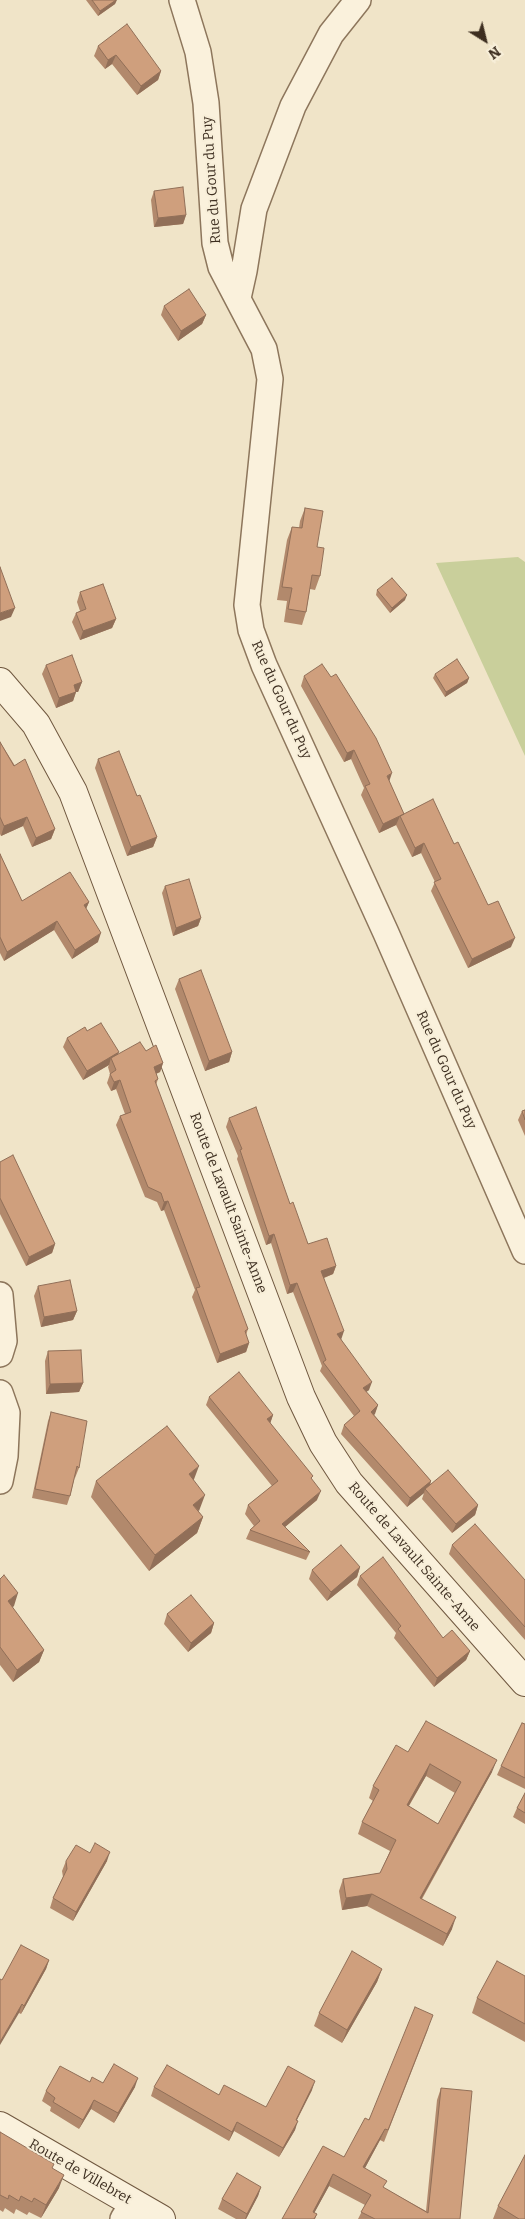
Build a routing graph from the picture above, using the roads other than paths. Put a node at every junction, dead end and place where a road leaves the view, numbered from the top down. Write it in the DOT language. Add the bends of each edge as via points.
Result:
graph roads {
  1 [pos="182,0"];
  2 [pos="358,0"];
  3 [pos="238,298"];
  4 [pos="3,691"];
  5 [pos="525,1251"];
  6 [pos="0,1296"];
  7 [pos="0,1354"];
  8 [pos="0,1392"];
  9 [pos="0,1481"];
  10 [pos="525,1682"];
  11 [pos="0,2126"];
  12 [pos="128,2211"];
  13 [pos="161,2219"];
  1 -- 3 [label="street, Rue du Gour du Puy" via="198,52 206,103 215,243 221,267"];
  2 -- 3 [label="street" via="331,34 293,106 254,209"];
  3 -- 5 [label="street, Rue du Gour du Puy" via="264,349 270,379 247,605 251,630"];
  4 -- 10 [label="street, Route de Lavault Sainte-Anne" via="36,724 73,792 301,1397 323,1443 349,1484"];
  6 -- 7 [label="street" via="4,1341"];
  8 -- 9 [label="street" via="6,1413 5,1456"];
  11 -- 12 [label="street, Route de Villebret"];
  12 -- 13 [label="street, Route de Villebret"];
}
